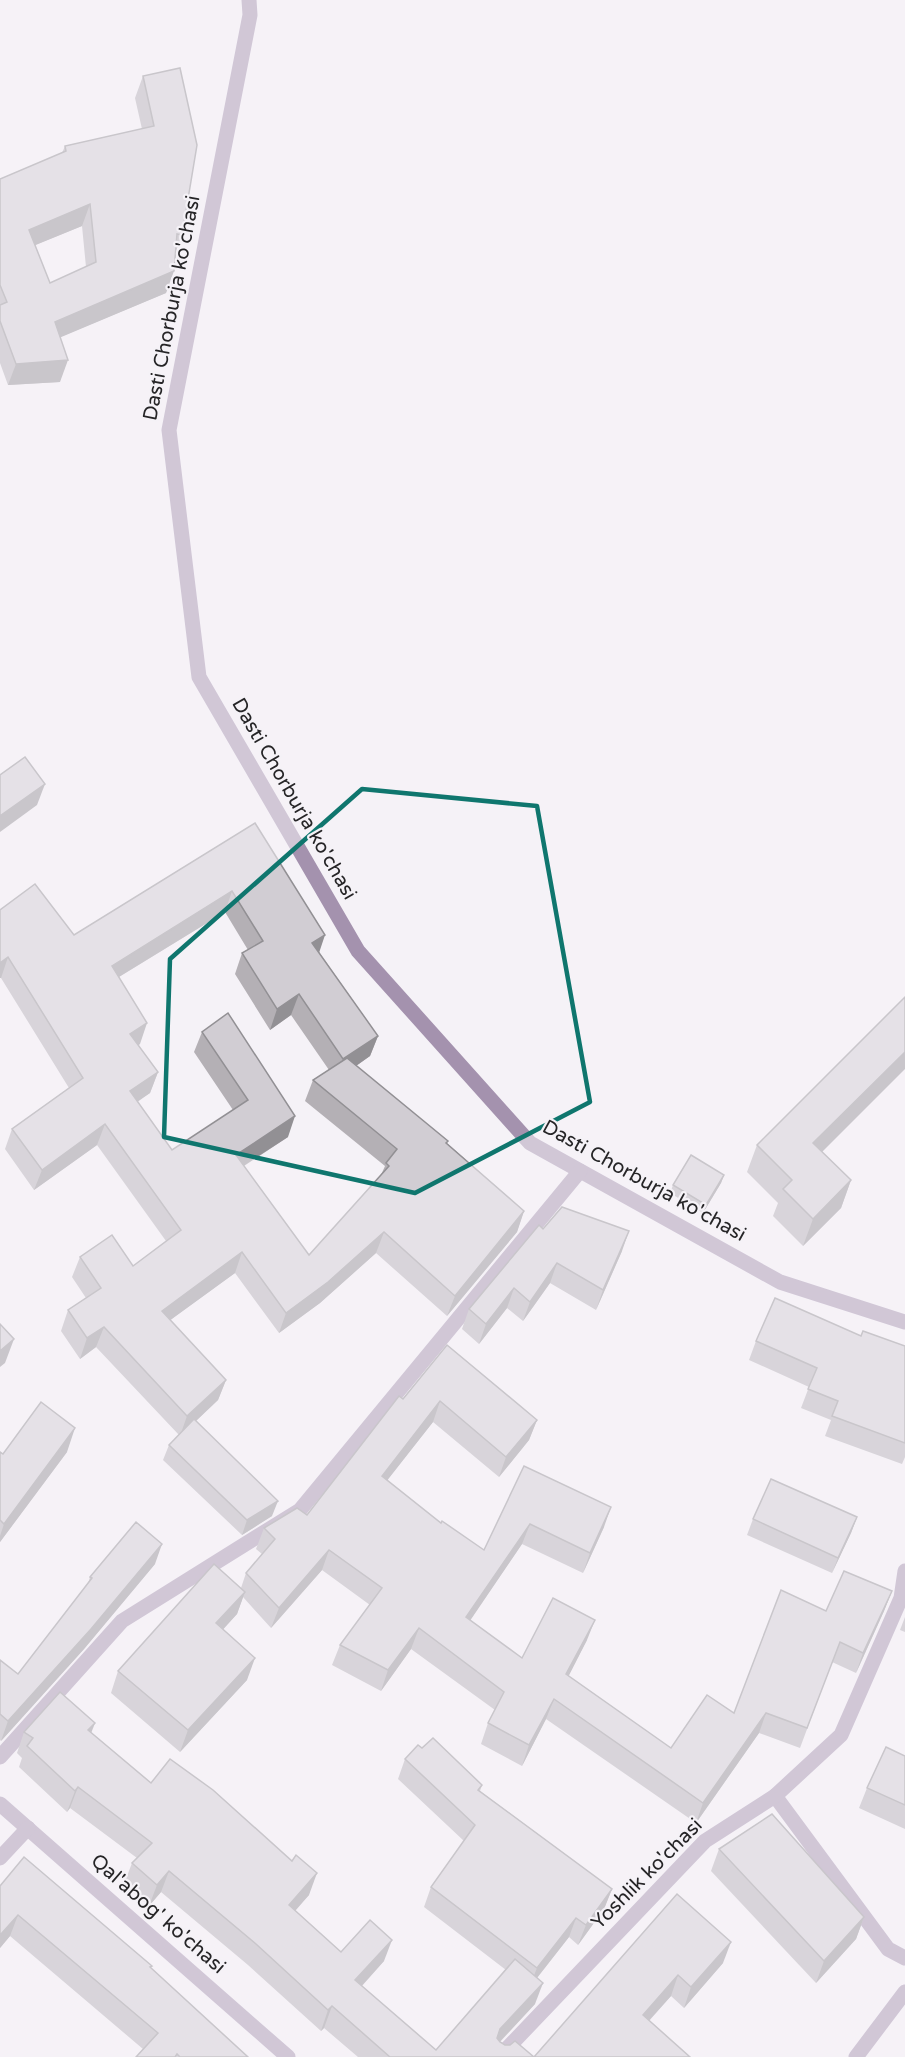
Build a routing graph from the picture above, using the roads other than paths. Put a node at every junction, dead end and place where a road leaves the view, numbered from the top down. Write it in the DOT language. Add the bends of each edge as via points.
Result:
graph roads {
  1 [pos="249,0"];
  2 [pos="580,1171"];
  3 [pos="905,1322"];
  4 [pos="905,1571"];
  5 [pos="0,1757"];
  6 [pos="775,1796"];
  7 [pos="0,1803"];
  8 [pos="28,1828"];
  9 [pos="0,1858"];
  10 [pos="905,1958"];
  11 [pos="905,1992"];
  12 [pos="288,2057"];
  13 [pos="499,2057"];
  14 [pos="856,2057"];
  1 -- 2 [label="street, Dasti Chorburja ko'chasi" via="250,15 169,430 199,677 358,951 530,1143"];
  2 -- 3 [label="street, Dasti Chorburja ko'chasi" via="780,1282"];
  2 -- 5 [label="street" via="300,1510 122,1621"];
  4 -- 6 [label="street, Yoshlik ko'chasi" via="901,1598 841,1735"];
  6 -- 10 [label="street" via="888,1949"];
  6 -- 13 [label="street, Yoshlik ko'chasi" via="705,1840"];
  7 -- 8 [label="street, Qal'abog' ko'chasi"];
  8 -- 9 [label="street"];
  8 -- 12 [label="street, Qal'abog' ko'chasi"];
  11 -- 14 [label="street"];
}
